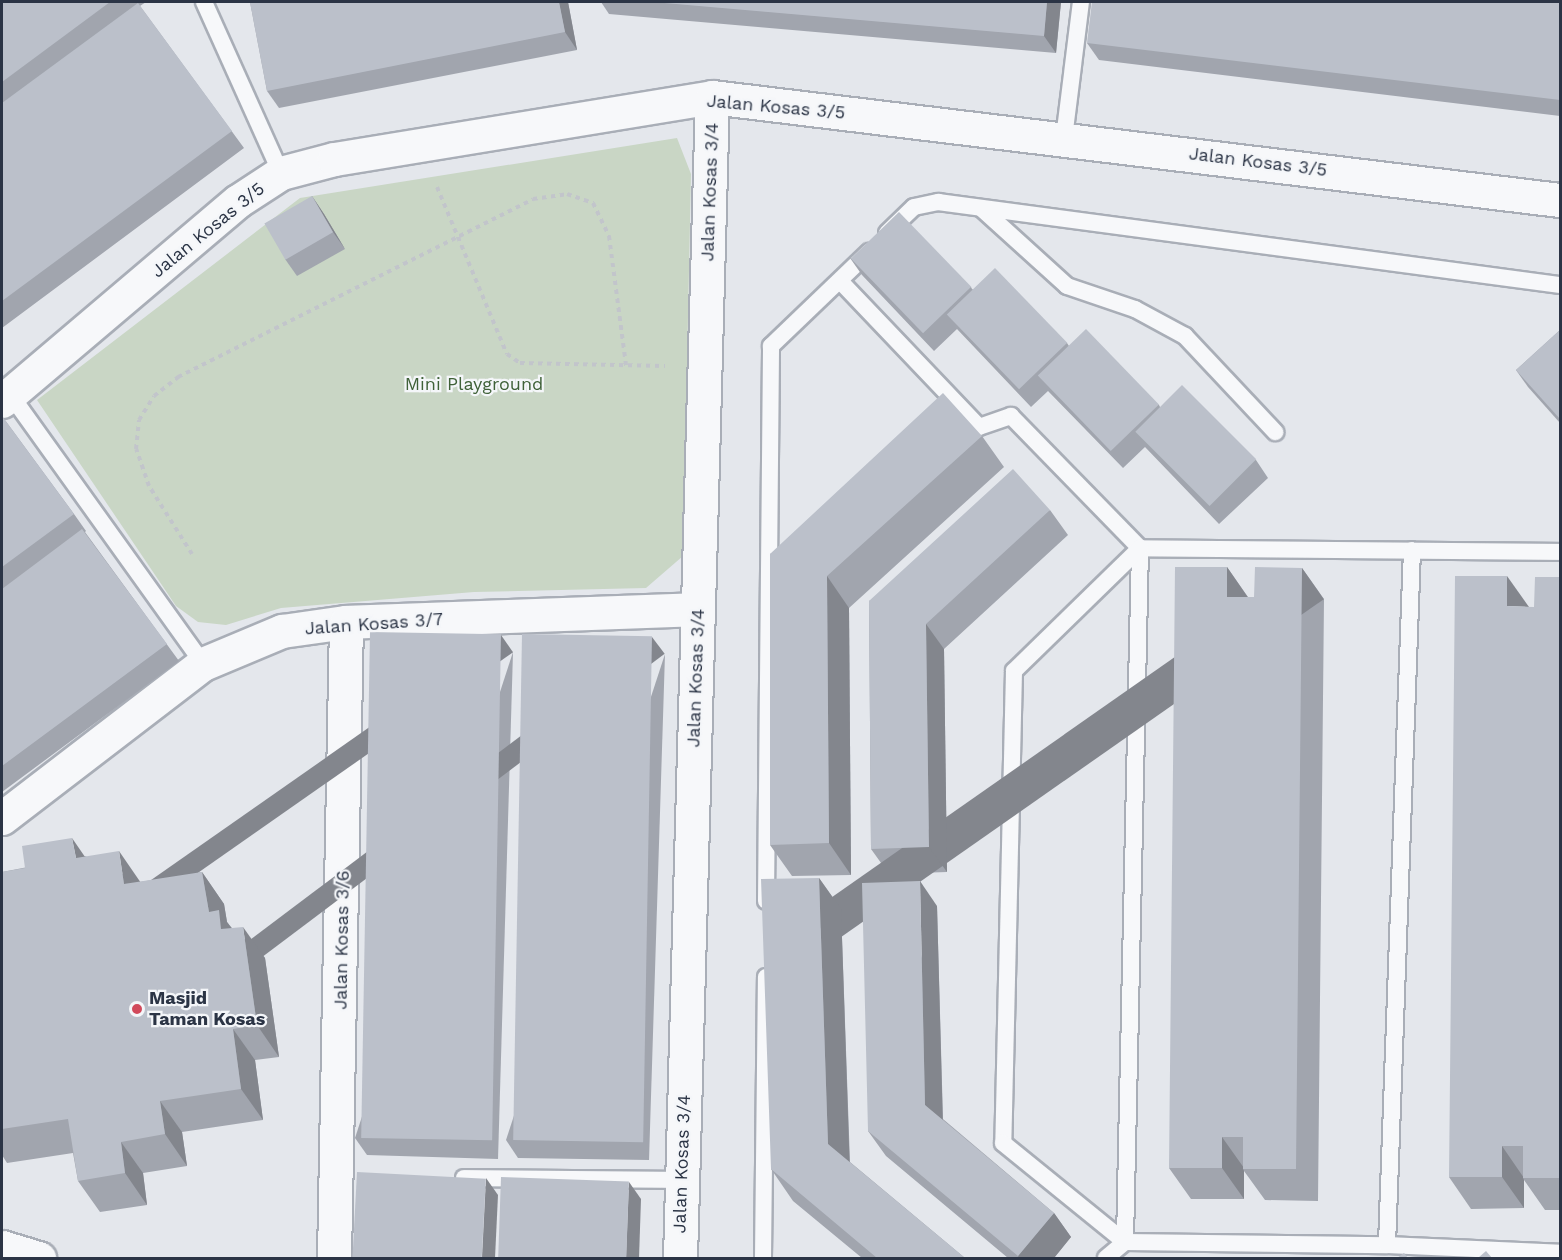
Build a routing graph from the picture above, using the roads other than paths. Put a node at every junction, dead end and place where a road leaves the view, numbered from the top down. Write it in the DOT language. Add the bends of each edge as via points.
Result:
graph roads {
  1 [pos="204,2"];
  2 [pos="1081,2"];
  3 [pos="712,98"];
  4 [pos="1064,138"];
  5 [pos="281,174"];
  6 [pos="1560,200"];
  7 [pos="981,208"];
  8 [pos="841,282"];
  9 [pos="1560,285"];
  10 [pos="6,398"];
  11 [pos="958,403"];
  12 [pos="941,419"];
  13 [pos="1275,432"];
  14 [pos="1140,548"];
  15 [pos="1412,550"];
  16 [pos="1560,552"];
  17 [pos="787,560"];
  18 [pos="770,575"];
  19 [pos="698,609"];
  20 [pos="346,622"];
  21 [pos="203,664"];
  22 [pos="2,818"];
  23 [pos="766,923"];
  24 [pos="766,959"];
  25 [pos="445,1177"];
  26 [pos="682,1180"];
  27 [pos="1125,1242"];
  28 [pos="1387,1245"];
  29 [pos="2,1247"];
  30 [pos="1560,1253"];
  31 [pos="39,1258"];
  32 [pos="334,1258"];
  33 [pos="680,1258"];
  34 [pos="763,1258"];
  35 [pos="1106,1258"];
  1 -- 5 [label="lane"];
  2 -- 4 [label="lane"];
  3 -- 4 [label="street, Jalan Kosas 3/5"];
  3 -- 5 [label="street, Jalan Kosas 3/5" via="334,159"];
  3 -- 19 [label="street, Jalan Kosas 3/4"];
  4 -- 6 [label="street, Jalan Kosas 3/5"];
  5 -- 10 [label="street, Jalan Kosas 3/5" via="238,201"];
  7 -- 8 [label="lane" via="923,202 906,213"];
  7 -- 9 [label="lane"];
  7 -- 13 [label="lane" via="1067,286 1143,312 1185,336"];
  8 -- 11 [label="lane"];
  8 -- 18 [label="lane" via="771,346"];
  10 -- 21 [label="lane"];
  11 -- 12 [label="lane"];
  11 -- 14 [label="lane" via="980,427 1011,416"];
  14 -- 15 [label="lane"];
  14 -- 27 [label="lane"];
  14 -- 27 [label="lane" via="1014,671 1003,1143"];
  15 -- 16 [label="lane"];
  15 -- 28 [label="lane"];
  17 -- 18 [label="lane"];
  18 -- 23 [label="lane"];
  19 -- 20 [label="street, Jalan Kosas 3/7"];
  19 -- 26 [label="street, Jalan Kosas 3/4"];
  20 -- 21 [label="street, Jalan Kosas 3/7" via="282,631"];
  20 -- 32 [label="street, Jalan Kosas 3/6" via="345,1176"];
  21 -- 22 [label="street, Jalan Kosas 3/7"];
  24 -- 34 [label="lane"];
  25 -- 26 [label="lane"];
  26 -- 33 [label="street, Jalan Kosas 3/4"];
  27 -- 28 [label="lane"];
  27 -- 35 [label="lane"];
  28 -- 30 [label="lane"];
  29 -- 31 [label="street"];
}
